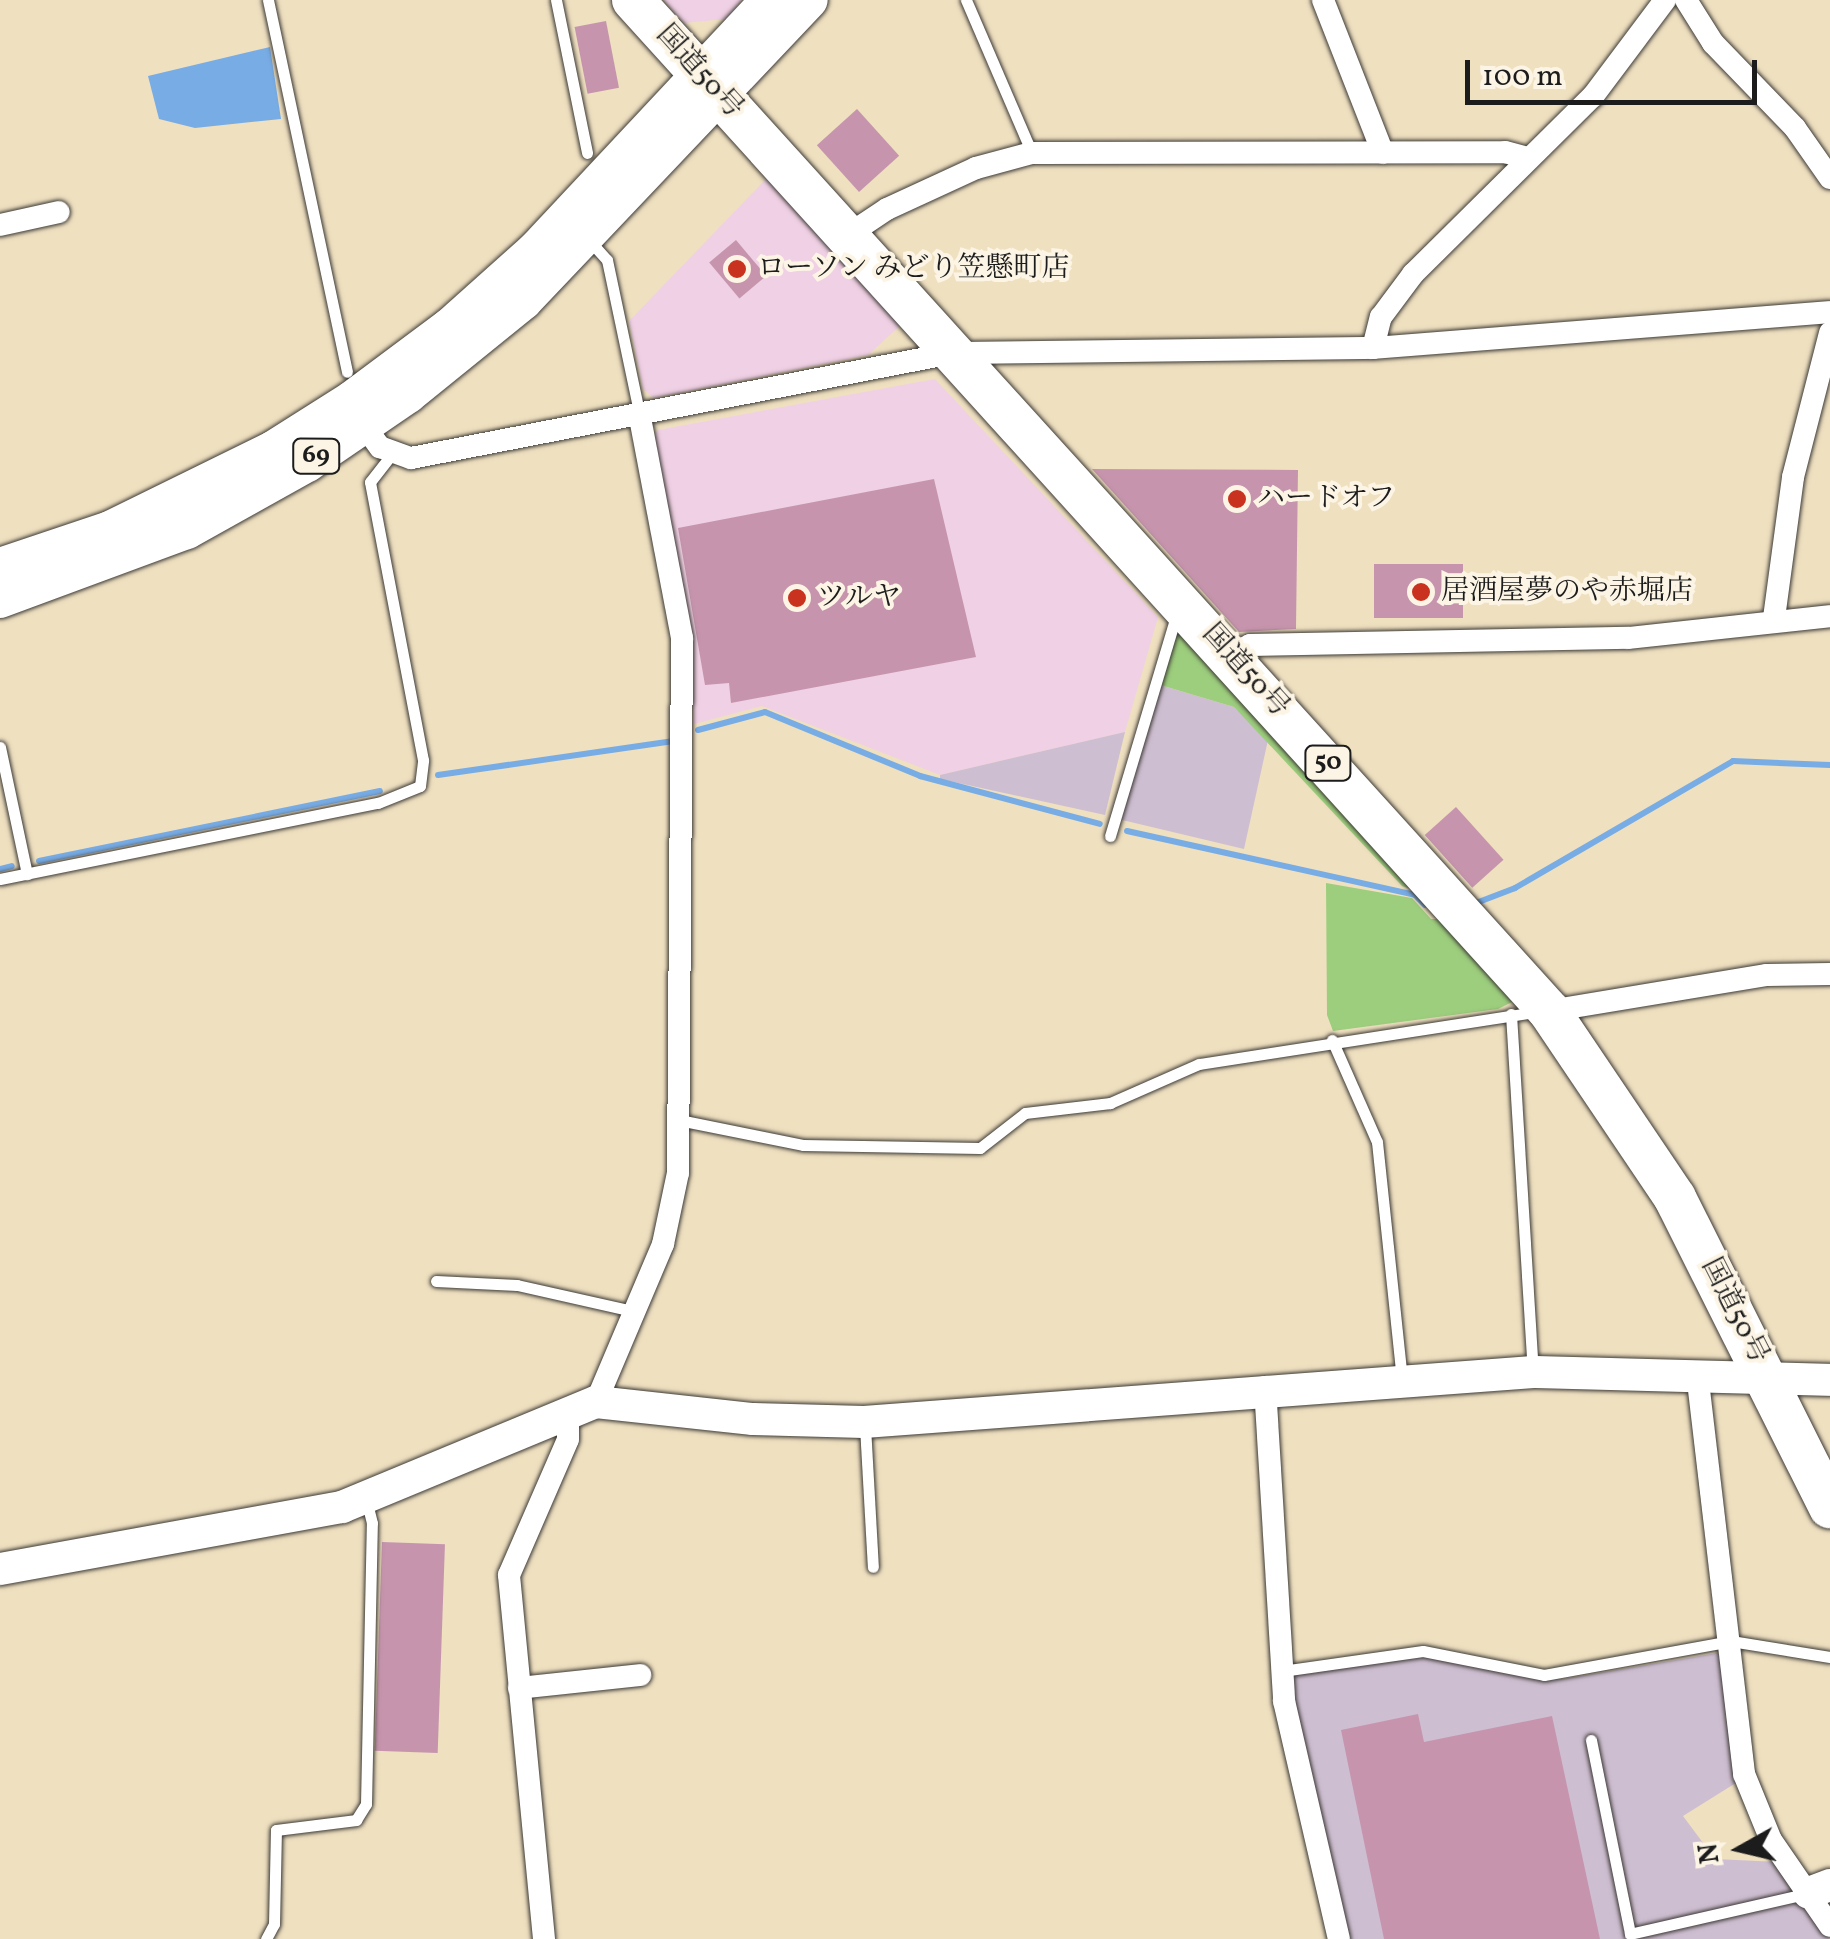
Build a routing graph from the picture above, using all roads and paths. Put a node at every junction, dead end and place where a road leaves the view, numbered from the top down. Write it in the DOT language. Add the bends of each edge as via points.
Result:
graph roads {
  1 [pos="268,0"];
  2 [pos="556,0"];
  3 [pos="633,0"];
  4 [pos="770,0"];
  5 [pos="809,0"];
  6 [pos="966,0"];
  7 [pos="1324,0"];
  8 [pos="1665,0"];
  9 [pos="1686,0"];
  10 [pos="712,85"];
  11 [pos="1383,152"];
  12 [pos="587,153"];
  13 [pos="1032,153"];
  14 [pos="1527,158"];
  15 [pos="1830,178"];
  16 [pos="59,212"];
  17 [pos="0,225"];
  18 [pos="586,236"];
  19 [pos="848,236"];
  20 [pos="1830,312"];
  21 [pos="1830,333"];
  22 [pos="1373,348"];
  23 [pos="952,353"];
  24 [pos="347,372"];
  25 [pos="640,417"];
  26 [pos="363,424"];
  27 [pos="392,454"];
  28 [pos="0,567"];
  29 [pos="0,599"];
  30 [pos="1190,610"];
  31 [pos="1830,616"];
  32 [pos="1774,618"];
  33 [pos="1232,656"];
  34 [pos="0,747"];
  35 [pos="1110,836"];
  36 [pos="27,874"];
  37 [pos="0,880"];
  38 [pos="1830,974"];
  39 [pos="1530,1012"];
  40 [pos="1332,1040"];
  41 [pos="679,1120"];
  42 [pos="436,1282"];
  43 [pos="632,1311"];
  44 [pos="1533,1372"];
  45 [pos="1697,1373"];
  46 [pos="1766,1376"];
  47 [pos="1402,1378"];
  48 [pos="1830,1380"];
  49 [pos="1265,1387"];
  50 [pos="582,1406"];
  51 [pos="864,1422"];
  52 [pos="366,1499"];
  53 [pos="1830,1506"];
  54 [pos="873,1568"];
  55 [pos="0,1569"];
  56 [pos="1731,1642"];
  57 [pos="1830,1657"];
  58 [pos="1282,1671"];
  59 [pos="640,1675"];
  60 [pos="519,1688"];
  61 [pos="1591,1740"];
  62 [pos="1820,1889"];
  63 [pos="1830,1926"];
  64 [pos="266,1939"];
  65 [pos="544,1939"];
  66 [pos="1339,1939"];
  1 -- 24 [label="lane"];
  2 -- 12 [label="lane"];
  3 -- 10 [label="highway, 国道50号 / 50"];
  4 -- 10 [label="main road, 69"];
  5 -- 10 [label="main road, 69"];
  6 -- 13 [label="lane"];
  7 -- 11 [label="street"];
  8 -- 14 [label="street" via="1593,96"];
  9 -- 15 [label="street" via="1712,42 1795,128"];
  10 -- 18 [label="main road, 69"];
  10 -- 19 [label="highway, 国道50号 / 50"];
  10 -- 28 [label="main road, 69" via="536,250 352,400 273,450 110,530"];
  11 -- 13 [label="street"];
  11 -- 14 [label="street" via="1505,152"];
  13 -- 19 [label="street" via="958,176"];
  14 -- 22 [label="street" via="1412,274 1381,317"];
  16 -- 17 [label="street"];
  18 -- 25 [label="lane" via="607,260"];
  18 -- 26 [label="main road, 69" via="469,347"];
  19 -- 23 [label="highway, 国道50号 / 50"];
  20 -- 22 [label="street"];
  21 -- 32 [label="street" via="1793,477"];
  22 -- 23 [label="street"];
  23 -- 25 [label="street"];
  23 -- 30 [label="highway, 国道50号 / 50"];
  25 -- 27 [label="street" via="411,458"];
  25 -- 41 [label="street" via="682,638"];
  26 -- 27 [label="street"];
  26 -- 29 [label="main road, 69" via="188,530"];
  27 -- 36 [label="lane" via="370,482 423,760 420,786 378,802"];
  30 -- 33 [label="highway, 国道50号 / 50"];
  30 -- 35 [label="lane" via="1174,618 1166,637"];
  31 -- 32 [label="street"];
  32 -- 33 [label="street" via="1629,638 1250,645"];
  33 -- 39 [label="highway, 国道50号 / 50"];
  34 -- 36 [label="lane"];
  36 -- 37 [label="lane"];
  38 -- 39 [label="street" via="1766,975"];
  39 -- 40 [label="lane"];
  39 -- 44 [label="lane"];
  39 -- 46 [label="highway, 国道50号 / 50" via="1647,1150"];
  40 -- 41 [label="lane" via="1199,1064 1110,1103 1025,1113 980,1148 803,1145"];
  40 -- 47 [label="lane" via="1377,1142"];
  41 -- 43 [label="street" via="678,1173 663,1244"];
  42 -- 43 [label="lane" via="517,1285"];
  43 -- 50 [label="street"];
  44 -- 45 [label="street"];
  44 -- 47 [label="street"];
  45 -- 46 [label="street"];
  45 -- 56 [label="street"];
  46 -- 48 [label="street"];
  46 -- 53 [label="highway, 国道50号 / 50"];
  47 -- 49 [label="street"];
  49 -- 51 [label="street" via="1103,1409"];
  49 -- 58 [label="street"];
  50 -- 51 [label="street"];
  50 -- 52 [label="street"];
  50 -- 60 [label="street" via="510,1575"];
  51 -- 54 [label="lane"];
  52 -- 55 [label="street"];
  52 -- 64 [label="lane" via="372,1523 366,1804 356,1820 276,1830 274,1924"];
  56 -- 57 [label="lane"];
  56 -- 58 [label="lane" via="1544,1675 1423,1651"];
  56 -- 62 [label="street" via="1749,1792 1771,1840"];
  58 -- 66 [label="street"];
  59 -- 60 [label="street"];
  60 -- 65 [label="street"];
  61 -- 62 [label="lane" via="1630,1934"];
  62 -- 63 [label="street"];
}
